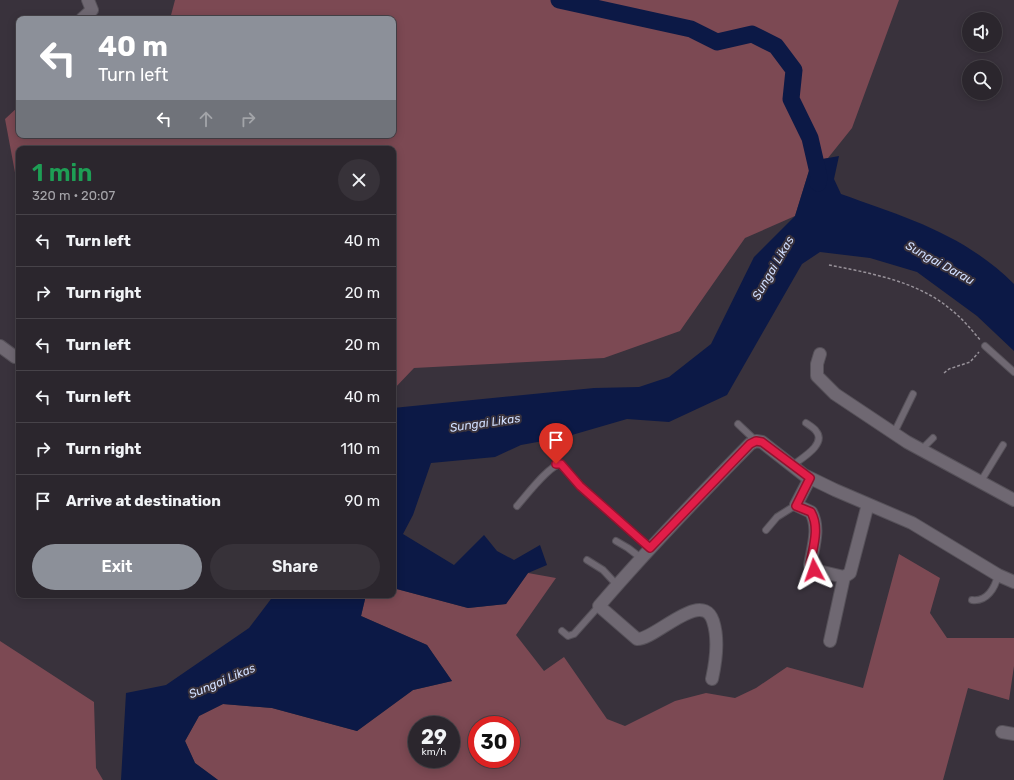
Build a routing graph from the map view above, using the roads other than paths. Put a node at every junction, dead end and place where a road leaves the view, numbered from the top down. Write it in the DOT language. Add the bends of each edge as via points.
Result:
graph roads {
  1 [pos="88,0"];
  2 [pos="85,16"];
  3 [pos="0,346"];
  4 [pos="986,346"];
  5 [pos="820,354"];
  6 [pos="15,357"];
  7 [pos="1014,372"];
  8 [pos="913,394"];
  9 [pos="806,423"];
  10 [pos="738,424"];
  11 [pos="894,433"];
  12 [pos="933,438"];
  13 [pos="756,441"];
  14 [pos="1003,445"];
  15 [pos="921,450"];
  16 [pos="793,465"];
  17 [pos="810,478"];
  18 [pos="981,481"];
  19 [pos="1014,500"];
  20 [pos="868,504"];
  21 [pos="517,506"];
  22 [pos="796,506"];
  23 [pos="766,530"];
  24 [pos="616,541"];
  25 [pos="650,548"];
  26 [pos="641,558"];
  27 [pos="587,560"];
  28 [pos="998,574"];
  29 [pos="844,577"];
  30 [pos="1014,582"];
  31 [pos="617,585"];
  32 [pos="972,600"];
  33 [pos="599,606"];
  34 [pos="562,631"];
  35 [pos="830,641"];
  36 [pos="712,679"];
  37 [pos="1002,732"];
  38 [pos="1014,734"];
  1 -- 2 [label="street" via="92,10"];
  3 -- 6 [label="street"];
  4 -- 7 [label="lane"];
  5 -- 11 [label="street" via="816,372 820,380 835,394"];
  8 -- 11 [label="lane"];
  9 -- 16 [label="lane" via="816,430 818,444"];
  10 -- 13 [label="lane"];
  11 -- 15 [label="street"];
  12 -- 15 [label="lane"];
  13 -- 16 [label="street" via="762,442"];
  13 -- 25 [label="street" via="750,444"];
  14 -- 18 [label="lane"];
  15 -- 18 [label="street"];
  16 -- 17 [label="street"];
  17 -- 20 [label="street"];
  17 -- 22 [label="street"];
  18 -- 19 [label="street"];
  20 -- 28 [label="street" via="912,523"];
  20 -- 29 [label="street" via="853,568 848,576"];
  21 -- 25 [label="lane" via="549,470 556,464 561,464 580,486"];
  22 -- 23 [label="lane" via="777,517"];
  22 -- 29 [label="street" via="811,512 816,522 810,565 812,568"];
  24 -- 26 [label="lane"];
  25 -- 26 [label="street"];
  26 -- 31 [label="street"];
  27 -- 31 [label="lane" via="603,570"];
  28 -- 30 [label="street"];
  28 -- 32 [label="lane" via="989,594 978,601"];
  29 -- 35 [label="street"];
  31 -- 33 [label="street"];
  33 -- 34 [label="lane" via="574,634 568,636"];
  33 -- 36 [label="street" via="637,639 648,637 691,611 704,611 710,615 715,625 717,640"];
  37 -- 38 [label="street"];
}
